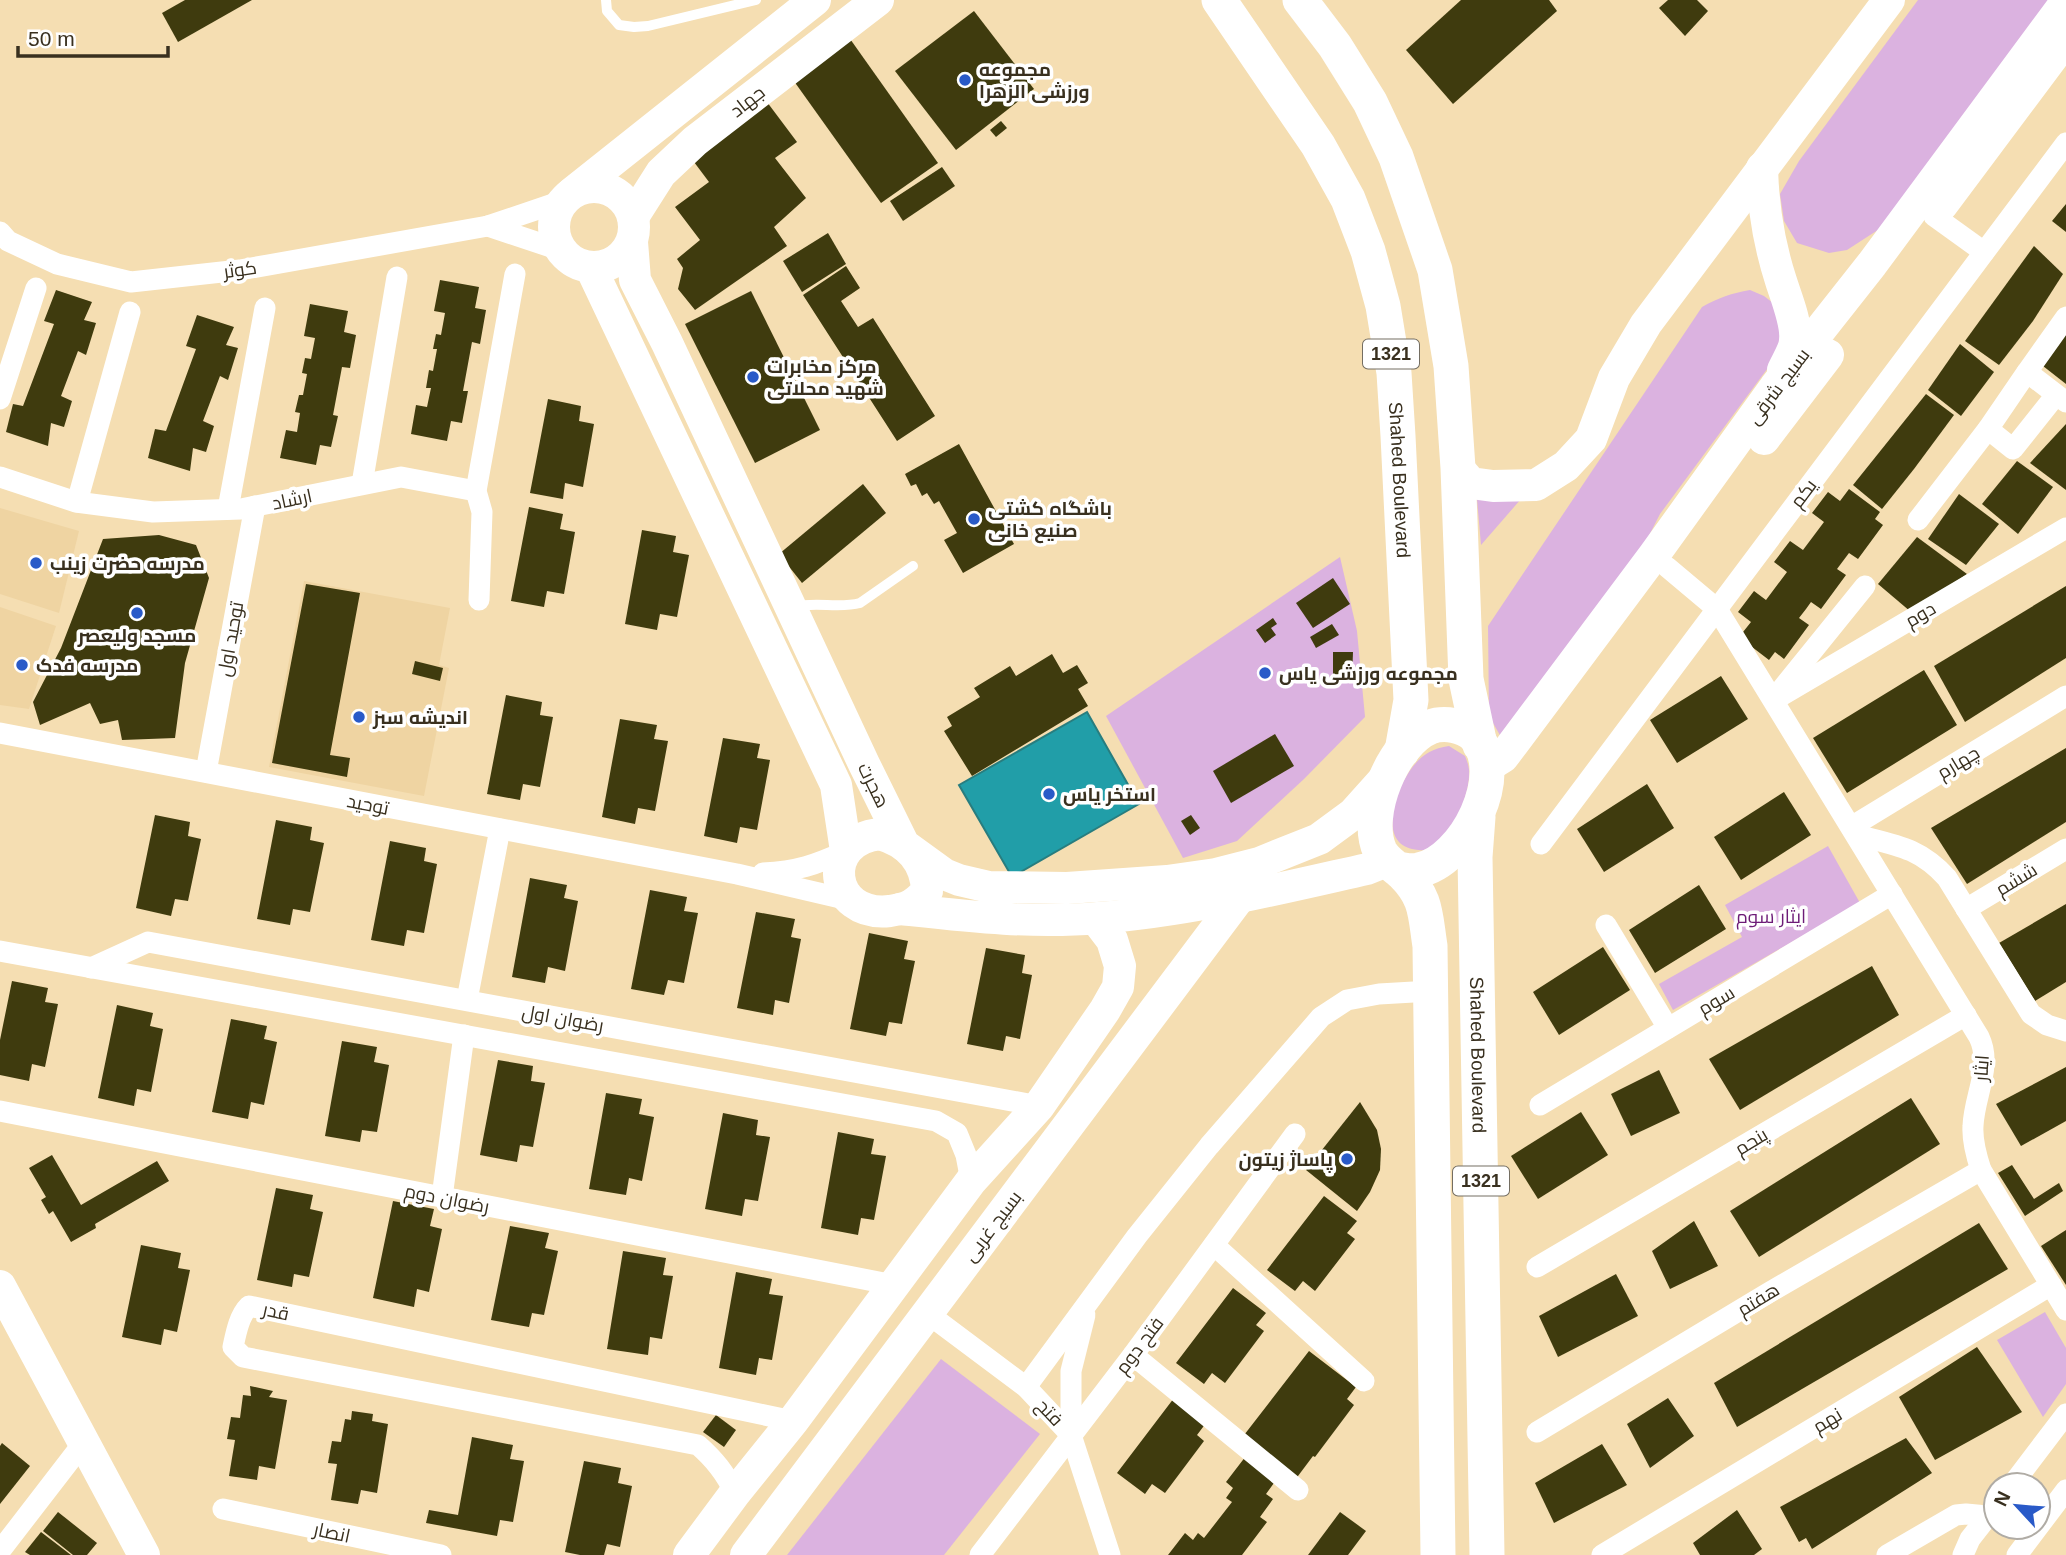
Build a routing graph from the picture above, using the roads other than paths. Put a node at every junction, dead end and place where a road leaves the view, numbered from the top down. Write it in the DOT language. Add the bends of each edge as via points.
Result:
graph roads {
  1 [pos="606,0"];
  2 [pos="756,0"];
  3 [pos="815,0"];
  4 [pos="878,0"];
  5 [pos="1219,0"];
  6 [pos="1300,0"];
  7 [pos="1889,0"];
  8 [pos="2066,2"];
  9 [pos="2066,39"];
  10 [pos="2066,143"];
  11 [pos="1762,168"];
  12 [pos="567,197"];
  13 [pos="1934,216"];
  14 [pos="488,226"];
  15 [pos="633,230"];
  16 [pos="0,232"];
  17 [pos="560,250"];
  18 [pos="1984,252"];
  19 [pos="591,268"];
  20 [pos="1880,270"];
  21 [pos="514,275"];
  22 [pos="397,277"];
  23 [pos="36,288"];
  24 [pos="265,308"];
  25 [pos="130,312"];
  26 [pos="2066,317"];
  27 [pos="2026,372"];
  28 [pos="1775,387"];
  29 [pos="2061,398"];
  30 [pos="0,399"];
  31 [pos="1988,429"];
  32 [pos="1458,468"];
  33 [pos="0,477"];
  34 [pos="362,484"];
  35 [pos="476,491"];
  36 [pos="77,502"];
  37 [pos="255,506"];
  38 [pos="229,509"];
  39 [pos="1918,520"];
  40 [pos="2066,528"];
  41 [pos="1661,561"];
  42 [pos="914,566"];
  43 [pos="1865,586"];
  44 [pos="479,600"];
  45 [pos="791,608"];
  46 [pos="1717,609"];
  47 [pos="2066,696"];
  48 [pos="1774,700"];
  49 [pos="0,733"];
  50 [pos="1395,762"];
  51 [pos="206,772"];
  52 [pos="1483,777"];
  53 [pos="500,829"];
  54 [pos="1854,831"];
  55 [pos="1541,844"];
  56 [pos="904,845"];
  57 [pos="2066,849"];
  58 [pos="846,850"];
  59 [pos="1392,865"];
  60 [pos="737,874"];
  61 [pos="1892,894"];
  62 [pos="1239,898"];
  63 [pos="849,900"];
  64 [pos="900,909"];
  65 [pos="1966,909"];
  66 [pos="1096,919"];
  67 [pos="1606,925"];
  68 [pos="0,951"];
  69 [pos="91,968"];
  70 [pos="1431,991"];
  71 [pos="467,1000"];
  72 [pos="1966,1015"];
  73 [pos="2062,1027"];
  74 [pos="1668,1028"];
  75 [pos="464,1035"];
  76 [pos="1540,1105"];
  77 [pos="1039,1106"];
  78 [pos="0,1111"];
  79 [pos="1296,1134"];
  80 [pos="1981,1170"];
  81 [pos="971,1181"];
  82 [pos="442,1197"];
  83 [pos="1214,1245"];
  84 [pos="1537,1267"];
  85 [pos="894,1285"];
  86 [pos="0,1286"];
  87 [pos="2051,1286"];
  88 [pos="1088,1303"];
  89 [pos="2066,1310"];
  90 [pos="927,1313"];
  91 [pos="1133,1355"];
  92 [pos="1364,1381"];
  93 [pos="1026,1387"];
  94 [pos="2066,1415"];
  95 [pos="793,1421"];
  96 [pos="1537,1432"];
  97 [pos="1072,1435"];
  98 [pos="84,1442"];
  99 [pos="2023,1471"];
  100 [pos="1298,1490"];
  101 [pos="2066,1490"];
  102 [pos="735,1493"];
  103 [pos="223,1509"];
  104 [pos="1982,1512"];
  105 [pos="1982,1524"];
  106 [pos="0,1550"];
  107 [pos="144,1555"];
  108 [pos="441,1555"];
  109 [pos="689,1555"];
  110 [pos="746,1555"];
  111 [pos="980,1555"];
  112 [pos="1110,1555"];
  113 [pos="1438,1555"];
  114 [pos="1487,1555"];
  115 [pos="1602,1555"];
  116 [pos="1887,1555"];
  117 [pos="1962,1555"];
  118 [pos="2017,1555"];
  1 -- 2 [label="lane" via="607,11 619,24 634,27"];
  3 -- 12 [label="main road, جهاد"];
  4 -- 15 [label="main road, جهاد" via="695,141 661,173"];
  5 -- 50 [label="main road, Shahed Boulevard / 1321" via="1318,145 1348,199 1383,306 1394,373 1410,700"];
  6 -- 32 [label="main road, Shahed Boulevard / 1321" via="1370,102 1396,157 1435,270 1451,366"];
  7 -- 11 [label="main road"];
  8 -- 20 [label="main road, بسیج شرقی"];
  9 -- 13 [label="main road, بسیج شرقی"];
  10 -- 18 [label="street, یکم"];
  11 -- 28 [label="main road" via="1768,232 1795,340"];
  11 -- 32 [label="main road" via="1646,324 1614,378 1591,439 1566,466 1536,485 1493,486 1471,483"];
  12 -- 14 [label="street, کوثر"];
  12 -- 15 [label="main road" via="583,188 609,189 628,205"];
  12 -- 17 [label="main road" via="553,225"];
  13 -- 18 [label="street"];
  13 -- 20 [label="main road, بسیج شرقی"];
  14 -- 16 [label="street, کوثر" via="240,270 131,282 57,264"];
  14 -- 17 [label="street, کوثر"];
  15 -- 19 [label="main road" via="625,253 615,262"];
  15 -- 45 [label="main road, هجرت" via="635,280"];
  17 -- 19 [label="main road" via="568,259"];
  18 -- 46 [label="street, یکم"];
  19 -- 58 [label="main road, هجرت" via="836,785"];
  20 -- 28 [label="main road, بسیج شرقی"];
  20 -- 41 [label="main road, بسیج شرقی"];
  21 -- 35 [label="street"];
  22 -- 34 [label="street"];
  23 -- 30 [label="street"];
  24 -- 38 [label="street"];
  25 -- 36 [label="street"];
  26 -- 27 [label="street"];
  27 -- 29 [label="street"];
  27 -- 31 [label="street"];
  28 -- 41 [label="main road, بسیج شرقی"];
  29 -- 31 [label="street" via="2013,449"];
  31 -- 39 [label="street"];
  32 -- 52 [label="main road, Shahed Boulevard / 1321" via="1466,679"];
  33 -- 36 [label="street, ارشاد"];
  34 -- 35 [label="street, ارشاد" via="401,477"];
  34 -- 37 [label="street, ارشاد"];
  35 -- 44 [label="street" via="482,512"];
  36 -- 38 [label="street, ارشاد" via="153,512"];
  37 -- 38 [label="street, ارشاد"];
  37 -- 51 [label="street, توحید اول"];
  40 -- 48 [label="street, دوم"];
  41 -- 46 [label="street, ایثار"];
  41 -- 52 [label="main road, بسیج شرقی" via="1512,773"];
  42 -- 45 [label="lane" via="860,603"];
  43 -- 48 [label="street"];
  45 -- 56 [label="main road, هجرت"];
  46 -- 48 [label="street, ایثار"];
  46 -- 55 [label="street, یکم"];
  47 -- 54 [label="street, چهارم"];
  48 -- 54 [label="street, ایثار"];
  49 -- 51 [label="street, توحید"];
  50 -- 52 [label="main road" via="1426,729 1452,725 1473,734"];
  50 -- 56 [label="main road, هجرت" via="1353,814 1319,839 1216,874 1067,888 989,887 944,874"];
  50 -- 59 [label="main road" via="1378,803 1375,824 1381,853"];
  51 -- 53 [label="street, توحید"];
  52 -- 59 [label="main road" via="1468,829 1455,849 1418,871"];
  52 -- 114 [label="main road, Shahed Boulevard / 1321" via="1475,857"];
  53 -- 60 [label="street, توحید"];
  53 -- 71 [label="street"];
  54 -- 61 [label="street, ایثار"];
  54 -- 65 [label="street" via="1929,860 1947,878"];
  56 -- 58 [label="main road" via="880,834 867,835"];
  56 -- 64 [label="main road" via="922,864 927,891 916,904"];
  57 -- 65 [label="street, ششم"];
  58 -- 60 [label="street" via="813,866"];
  58 -- 63 [label="main road" via="839,876"];
  59 -- 62 [label="main road"];
  59 -- 70 [label="main road, 1321" via="1423,900"];
  60 -- 63 [label="street"];
  61 -- 72 [label="street, ایثار"];
  61 -- 74 [label="street, سوم"];
  62 -- 66 [label="main road"];
  62 -- 90 [label="main road, بسیج غربی"];
  63 -- 64 [label="main road" via="871,911"];
  64 -- 66 [label="main road" via="1004,919"];
  65 -- 73 [label="street" via="2031,1014"];
  66 -- 77 [label="main road" via="1112,940 1120,966 1118,987"];
  67 -- 74 [label="street"];
  68 -- 69 [label="street, رضوان اول"];
  69 -- 71 [label="street, رضوان اول" via="148,942"];
  69 -- 75 [label="street, رضوان اول"];
  70 -- 88 [label="street" via="1347,1000 1321,1017 1209,1146"];
  70 -- 113 [label="main road, 1321"];
  71 -- 77 [label="street, رضوان اول"];
  72 -- 80 [label="street, ایثار" via="1985,1055 1973,1126"];
  72 -- 84 [label="street, پنجم"];
  74 -- 76 [label="street, سوم"];
  75 -- 81 [label="street, رضوان اول" via="936,1121 957,1133"];
  75 -- 82 [label="street"];
  77 -- 81 [label="main road"];
  78 -- 82 [label="street, رضوان دوم"];
  79 -- 83 [label="street, فتح دوم"];
  80 -- 87 [label="street, ایثار"];
  80 -- 96 [label="street, هفتم"];
  81 -- 85 [label="main road"];
  82 -- 85 [label="street, رضوان دوم"];
  83 -- 91 [label="street, فتح دوم"];
  83 -- 92 [label="street"];
  85 -- 90 [label="main road"];
  85 -- 95 [label="main road"];
  86 -- 98 [label="main road"];
  87 -- 89 [label="street, ایثار"];
  87 -- 115 [label="street, نهم"];
  88 -- 93 [label="street"];
  88 -- 97 [label="street" via="1071,1371"];
  90 -- 93 [label="street, فتح"];
  90 -- 110 [label="main road, بسیج غربی"];
  91 -- 97 [label="street, فتح دوم"];
  91 -- 100 [label="street"];
  93 -- 97 [label="street, فتح"];
  94 -- 99 [label="street"];
  95 -- 102 [label="main road"];
  95 -- 102 [label="street, قدر" via="250,1306 237,1330 233,1347 243,1357 698,1445 714,1458"];
  97 -- 111 [label="street, فتح دوم"];
  97 -- 112 [label="street, فتح"];
  98 -- 106 [label="street"];
  98 -- 107 [label="main road"];
  101 -- 118 [label="street"];
  102 -- 109 [label="main road"];
  103 -- 108 [label="street, انصار"];
  104 -- 116 [label="street" via="1956,1515"];
  105 -- 117 [label="street"];
}
